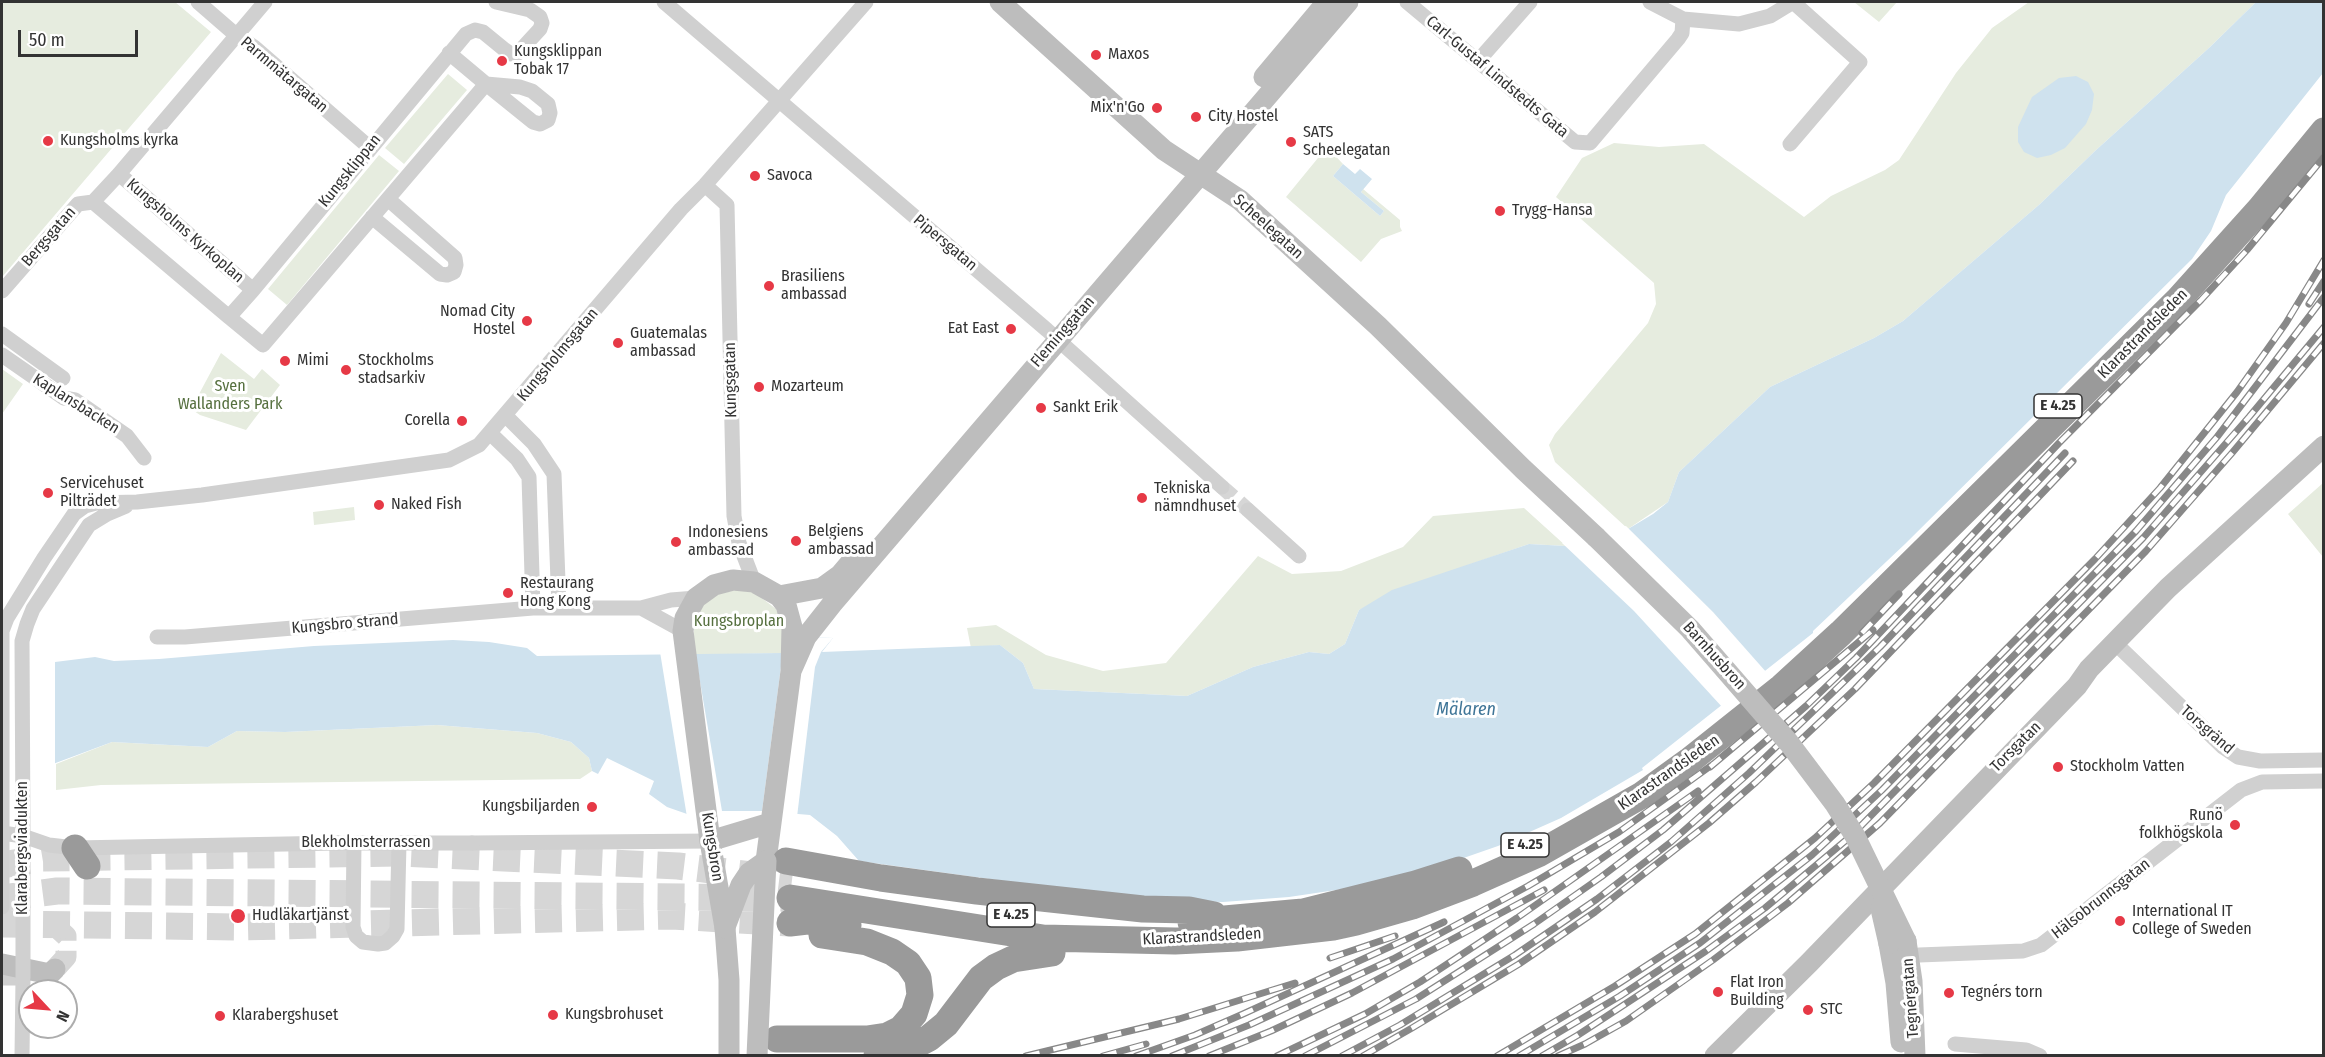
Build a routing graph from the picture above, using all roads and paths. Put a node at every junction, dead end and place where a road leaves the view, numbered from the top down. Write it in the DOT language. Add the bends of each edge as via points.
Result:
graph roads {
  1 [pos="198,2"];
  2 [pos="265,2"];
  3 [pos="496,2"];
  4 [pos="664,2"];
  5 [pos="866,2"];
  6 [pos="1000,2"];
  7 [pos="1327,2"];
  8 [pos="1348,2"];
  9 [pos="1407,2"];
  10 [pos="1530,2"];
  11 [pos="1650,2"];
  12 [pos="1793,2"];
  13 [pos="1683,19"];
  14 [pos="236,35"];
  15 [pos="449,53"];
  16 [pos="1478,61"];
  17 [pos="779,102"];
  18 [pos="2324,117"];
  19 [pos="2324,131"];
  20 [pos="1790,144"];
  21 [pos="370,148"];
  22 [pos="1196,169"];
  23 [pos="119,174"];
  24 [pos="705,185"];
  25 [pos="388,199"];
  26 [pos="93,202"];
  27 [pos="372,217"];
  28 [pos="253,290"];
  29 [pos="2,291"];
  30 [pos="229,317"];
  31 [pos="2,334"];
  32 [pos="1052,335"];
  33 [pos="2,356"];
  34 [pos="63,378"];
  35 [pos="506,416"];
  36 [pos="491,434"];
  37 [pos="2324,446"];
  38 [pos="144,458"];
  39 [pos="1523,469"];
  40 [pos="554,474"];
  41 [pos="529,477"];
  42 [pos="1222,488"];
  43 [pos="137,502"];
  44 [pos="1248,510"];
  45 [pos="74,514"];
  46 [pos="89,525"];
  47 [pos="1299,556"];
  48 [pos="754,582"];
  49 [pos="779,596"];
  50 [pos="696,598"];
  51 [pos="532,608"];
  52 [pos="559,608"];
  53 [pos="642,608"];
  54 [pos="683,635"];
  55 [pos="799,636"];
  56 [pos="157,637"];
  57 [pos="2115,643"];
  58 [pos="2,645"];
  59 [pos="2324,760"];
  60 [pos="2324,781"];
  61 [pos="770,823"];
  62 [pos="9,834"];
  63 [pos="710,841"];
  64 [pos="354,843"];
  65 [pos="399,843"];
  66 [pos="785,885"];
  67 [pos="2,908"];
  68 [pos="1233,920"];
  69 [pos="1333,927"];
  70 [pos="725,928"];
  71 [pos="1899,951"];
  72 [pos="1052,953"];
  73 [pos="2,964"];
  74 [pos="55,969"];
  75 [pos="2,978"];
  76 [pos="22,978"];
  77 [pos="763,1044"];
  78 [pos="1955,1044"];
  79 [pos="729,1047"];
  80 [pos="22,1056"];
  81 [pos="877,1056"];
  82 [pos="1715,1056"];
  83 [pos="1902,1056"];
  84 [pos="1915,1056"];
  85 [pos="2040,1056"];
  1 -- 14 [label="street, Parmmätargatan"];
  2 -- 14 [label="street, Bergsgatan"];
  3 -- 15 [label="street, Kungsklippan" via="530,10 540,17 540,29 517,54 475,30"];
  4 -- 17 [label="street, Pipersgatan"];
  5 -- 17 [label="street, Kungsholmsgatan"];
  6 -- 22 [label="street, Scheelegatan" via="1164,150"];
  7 -- 22 [label="street, Fleminggatan"];
  8 -- 22 [label="street, Fleminggatan"];
  9 -- 16 [label="street, Carl-Gustaf Lindstedts Gata"];
  10 -- 16 [label="street"];
  11 -- 13 [label="street"];
  12 -- 13 [label="street" via="1770,16 1739,24"];
  12 -- 20 [label="street" via="1860,62"];
  13 -- 16 [label="street, Carl-Gustaf Lindstedts Gata" via="1678,39 1590,143 1575,142"];
  14 -- 21 [label="street, Parmmätargatan"];
  14 -- 23 [label="street, Bergsgatan"];
  15 -- 21 [label="street, Kungsklippan"];
  15 -- 25 [label="street" via="486,84"];
  17 -- 24 [label="street, Kungsholmsgatan"];
  17 -- 32 [label="street, Pipersgatan"];
  18 -- 68 [label="highway, Klarastrandsleden / E 4.25" via="2254,203 2173,292 1834,626 1776,679 1687,750 1534,841 1464,868 1303,912"];
  19 -- 69 [label="highway, Klarastrandsleden / E 4.25" via="2179,299 1841,633 1735,725 1642,795 1538,854 1412,906"];
  21 -- 28 [label="street, Kungsklippan"];
  22 -- 32 [label="street, Fleminggatan"];
  22 -- 39 [label="street, Scheelegatan" via="1240,200 1361,310"];
  23 -- 26 [label="street, Bergsgatan"];
  23 -- 28 [label="street, Kungsholms Kyrkoplan"];
  24 -- 35 [label="street, Kungsholmsgatan"];
  24 -- 48 [label="street, Kungsgatan" via="728,206 734,516 739,543"];
  25 -- 27 [label="street"];
  25 -- 27 [label="street" via="455,258 454,272 440,274"];
  26 -- 29 [label="street, Bergsgatan" via="78,204"];
  26 -- 30 [label="street"];
  27 -- 30 [label="street" via="263,345"];
  28 -- 30 [label="street, Kungsholms Kyrkoplan"];
  31 -- 34 [label="street, Kaplansbacken"];
  32 -- 42 [label="street, Pipersgatan"];
  32 -- 49 [label="street, Fleminggatan" via="840,575 822,588"];
  32 -- 55 [label="street, Fleminggatan"];
  33 -- 38 [label="street, Kaplansbacken" via="127,436"];
  35 -- 36 [label="street, Kungsholmsgatan"];
  35 -- 40 [label="street" via="534,444"];
  36 -- 41 [label="street"];
  36 -- 43 [label="street, Kungsholmsgatan" via="479,446 449,460"];
  37 -- 57 [label="street, Torsgatan" via="2168,588"];
  39 -- 71 [label="street, Barnhusbron, bridge" via="1690,629 1789,743 1855,836 1872,871"];
  40 -- 41 [label="street"];
  40 -- 52 [label="street"];
  41 -- 51 [label="street"];
  43 -- 45 [label="street, Kungsholmsgatan" via="96,503"];
  43 -- 46 [label="street, Kungsholmsgatan"];
  44 -- 47 [label="street"];
  45 -- 58 [label="street, Klarabergsviadukten" via="7,618"];
  46 -- 62 [label="street, Klarabergsviadukten" via="33,609 22,641"];
  48 -- 49 [label="street"];
  48 -- 50 [label="street" via="723,582"];
  49 -- 55 [label="street"];
  50 -- 53 [label="street"];
  50 -- 54 [label="street" via="685,618"];
  51 -- 52 [label="street, Kungsbro strand"];
  51 -- 56 [label="street, Kungsbro strand"];
  52 -- 53 [label="street"];
  53 -- 54 [label="street"];
  54 -- 63 [label="street, Kungsbron"];
  55 -- 61 [label="street"];
  57 -- 59 [label="street, Torsgränd" via="2238,757 2260,761"];
  57 -- 82 [label="street, Torsgatan"];
  58 -- 62 [label="street, Klarabergsviadukten"];
  60 -- 71 [label="street, Hälsobrunnsgatan" via="2262,782 2241,790 2041,945 2023,951"];
  61 -- 63 [label="street"];
  61 -- 66 [label="street"];
  62 -- 64 [label="street, Blekholmsterrassen, bridge" via="81,857"];
  62 -- 67 [label="street, Klarabergsviadukten, bridge"];
  62 -- 76 [label="street, Klarabergsviadukten, bridge"];
  63 -- 65 [label="street, Blekholmsterrassen, bridge"];
  63 -- 70 [label="street, Kungsbron, bridge"];
  64 -- 65 [label="street, Blekholmsterrassen, bridge"];
  64 -- 65 [label="street, bridge" via="353,927 363,942 378,944 393,936 399,920"];
  66 -- 68 [label="highway, Klarastrandsleden / E 4.25" via="1044,920 1128,926"];
  66 -- 68 [label="highway" via="881,878 1143,909 1189,910"];
  66 -- 69 [label="highway, Klarastrandsleden / E 4.25" via="1042,938 1175,941"];
  66 -- 70 [label="street, bridge" via="749,873"];
  66 -- 72 [label="highway" via="816,920"];
  66 -- 77 [label="street, bridge"];
  66 -- 77 [label="highway" via="815,934 867,942 892,952 908,963 918,978 920,995 914,1014 901,1029 887,1036"];
  69 -- 72 [label="highway" via="1274,944 1205,955"];
  70 -- 79 [label="street, Kungsbron"];
  71 -- 83 [label="street, Tegnérgatan"];
  71 -- 84 [label="street, Tegnérgatan" via="1912,981"];
  72 -- 81 [label="highway" via="1013,959 996,967 981,978 946,1024 929,1038"];
  73 -- 74 [label="street" via="50,974"];
  75 -- 76 [label="street"];
  76 -- 80 [label="street, Klarabergsviadukten"];
  77 -- 79 [label="street"];
  78 -- 85 [label="street" via="2026,1050"];
}
